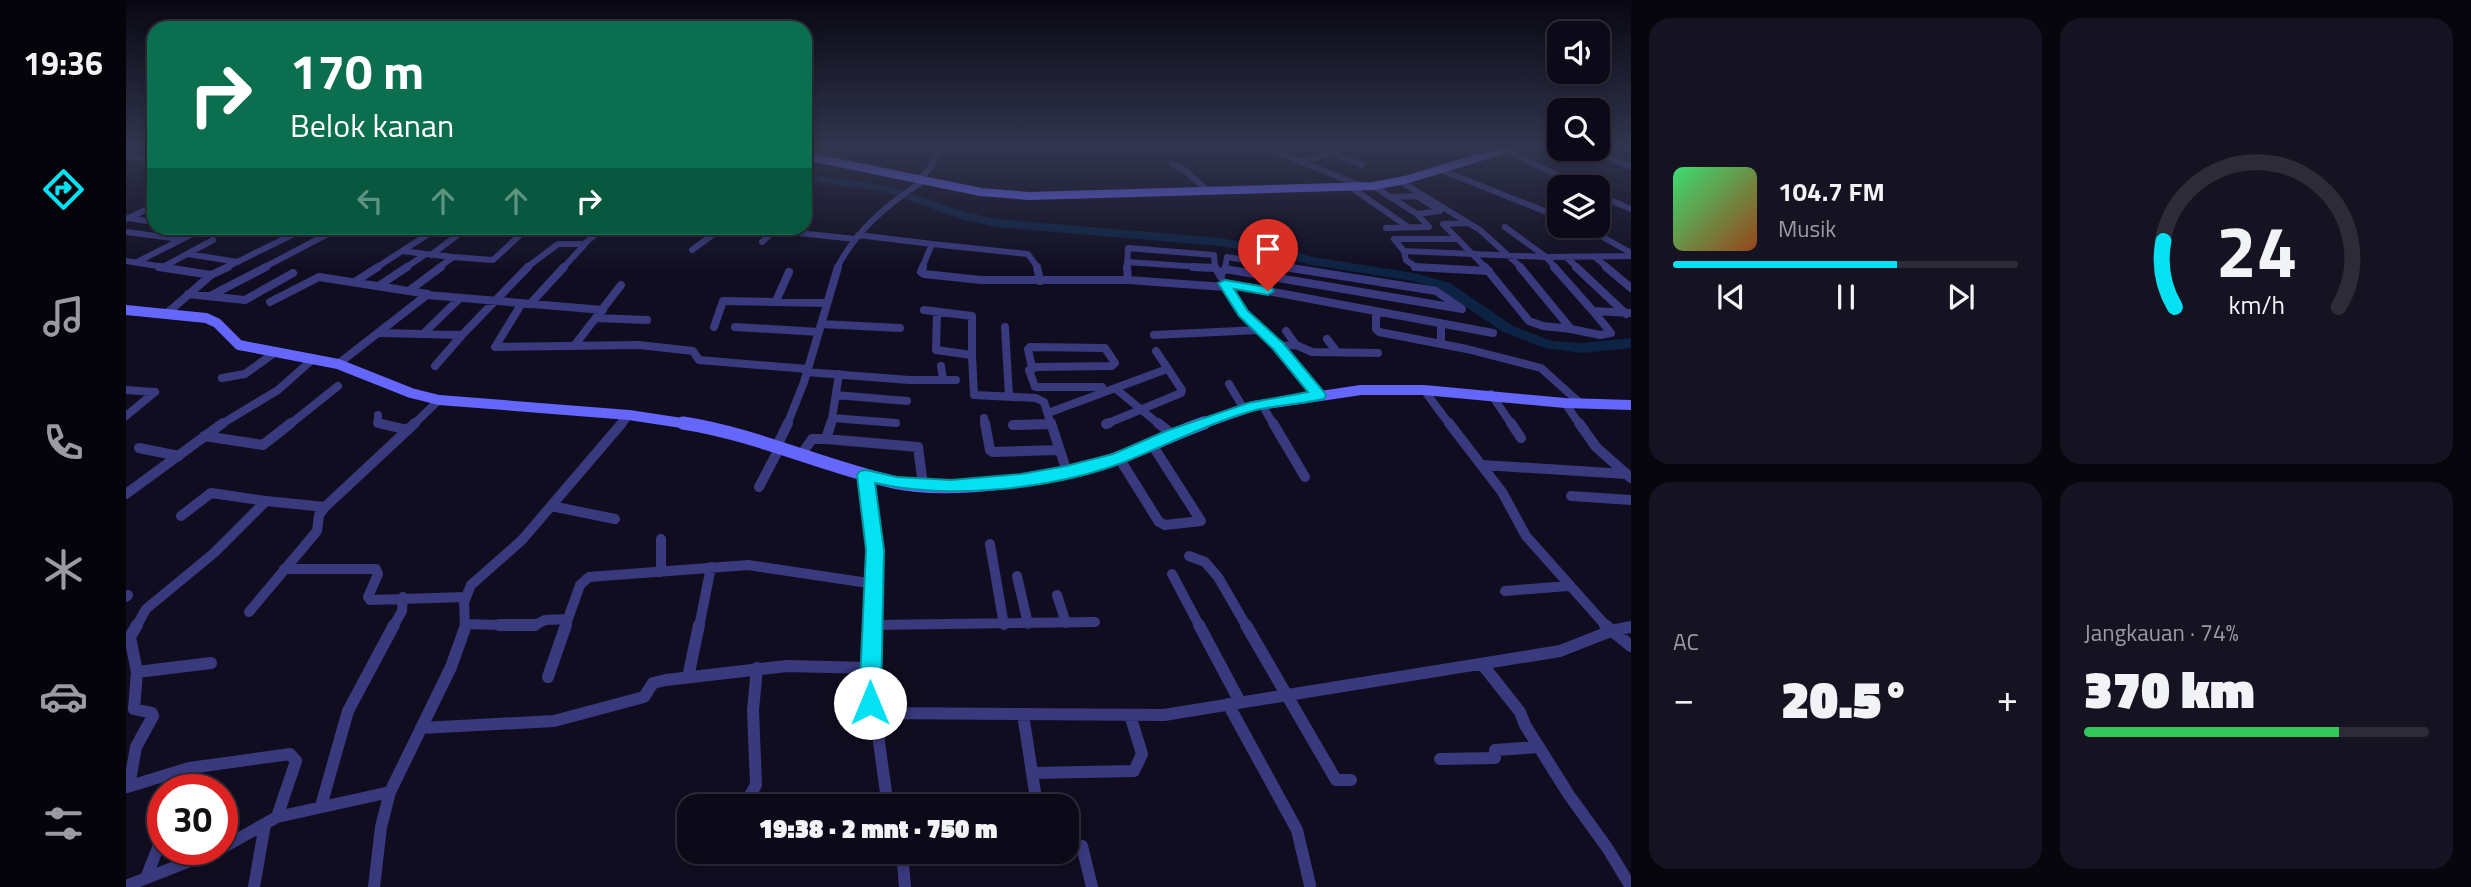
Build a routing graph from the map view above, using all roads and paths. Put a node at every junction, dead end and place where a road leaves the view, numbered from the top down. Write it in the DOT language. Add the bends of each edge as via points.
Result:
graph roads {
  1 [pos="911,187"];
  2 [pos="963,187"];
  3 [pos="1204,187"];
  4 [pos="1357,187"];
  5 [pos="1371,187"];
  6 [pos="1413,187"];
  7 [pos="1486,187"];
  8 [pos="1352,188"];
  9 [pos="1208,191"];
  10 [pos="1390,197"];
  11 [pos="1610,200"];
  12 [pos="147,209"];
  13 [pos="1631,209"];
  14 [pos="1547,211"];
  15 [pos="1417,214"];
  16 [pos="127,218"];
  17 [pos="147,221"];
  18 [pos="1469,222"];
  19 [pos="1505,227"];
  20 [pos="1386,228"];
  21 [pos="1409,228"];
  22 [pos="126,232"];
  23 [pos="812,234"];
  24 [pos="147,235"];
  25 [pos="149,235"];
  26 [pos="189,235"];
  27 [pos="292,235"];
  28 [pos="326,235"];
  29 [pos="427,235"];
  30 [pos="457,235"];
  31 [pos="595,235"];
  32 [pos="712,235"];
  33 [pos="770,235"];
  34 [pos="519,236"];
  35 [pos="857,237"];
  36 [pos="1603,238"];
  37 [pos="180,239"];
  38 [pos="1458,239"];
  39 [pos="213,240"];
  40 [pos="762,242"];
  41 [pos="584,244"];
  42 [pos="932,244"];
  43 [pos="692,250"];
  44 [pos="402,251"];
  45 [pos="1404,251"];
  46 [pos="188,254"];
  47 [pos="429,254"];
  48 [pos="1214,255"];
  49 [pos="1507,255"];
  50 [pos="1631,255"];
  51 [pos="1476,256"];
  52 [pos="453,257"];
  53 [pos="1227,257"];
  54 [pos="1546,257"];
  55 [pos="1595,257"];
  56 [pos="1620,257"];
  57 [pos="1567,258"];
  58 [pos="126,261"];
  59 [pos="137,262"];
  60 [pos="238,262"];
  61 [pos="1128,262"];
  62 [pos="1631,264"];
  63 [pos="163,267"];
  64 [pos="1297,268"];
  65 [pos="1220,271"];
  66 [pos="1489,271"];
  67 [pos="789,272"];
  68 [pos="293,273"];
  69 [pos="211,275"];
  70 [pos="1128,280"];
  71 [pos="356,281"];
  72 [pos="1040,281"];
  73 [pos="1296,281"];
  74 [pos="380,285"];
  75 [pos="621,285"];
  76 [pos="1225,285"];
  77 [pos="1631,288"];
  78 [pos="410,290"];
  79 [pos="188,294"];
  80 [pos="428,295"];
  81 [pos="1289,295"];
  82 [pos="210,296"];
  83 [pos="460,298"];
  84 [pos="494,301"];
  85 [pos="776,301"];
  86 [pos="270,302"];
  87 [pos="827,303"];
  88 [pos="526,304"];
  89 [pos="126,310"];
  90 [pos="603,310"];
  91 [pos="924,310"];
  92 [pos="1376,311"];
  93 [pos="1593,311"];
  94 [pos="937,312"];
  95 [pos="166,314"];
  96 [pos="1629,314"];
  97 [pos="596,318"];
  98 [pos="647,320"];
  99 [pos="1441,323"];
  100 [pos="713,327"];
  101 [pos="735,327"];
  102 [pos="1005,327"];
  103 [pos="820,328"];
  104 [pos="900,328"];
  105 [pos="1571,329"];
  106 [pos="1259,330"];
  107 [pos="1286,331"];
  108 [pos="380,333"];
  109 [pos="1493,333"];
  110 [pos="423,334"];
  111 [pos="462,335"];
  112 [pos="1154,335"];
  113 [pos="1100,336"];
  114 [pos="1327,339"];
  115 [pos="1441,344"];
  116 [pos="1296,345"];
  117 [pos="574,346"];
  118 [pos="1278,346"];
  119 [pos="1105,348"];
  120 [pos="1156,351"];
  121 [pos="1337,352"];
  122 [pos="274,353"];
  123 [pos="1378,353"];
  124 [pos="972,355"];
  125 [pos="313,359"];
  126 [pos="338,364"];
  127 [pos="435,366"];
  128 [pos="941,366"];
  129 [pos="1032,368"];
  130 [pos="1167,369"];
  131 [pos="807,370"];
  132 [pos="839,374"];
  133 [pos="222,378"];
  134 [pos="943,380"];
  135 [pos="956,380"];
  136 [pos="1229,384"];
  137 [pos="338,386"];
  138 [pos="1102,387"];
  139 [pos="1039,388"];
  140 [pos="1116,389"];
  141 [pos="126,390"];
  142 [pos="1424,390"];
  143 [pos="1490,394"];
  144 [pos="836,395"];
  145 [pos="1319,395"];
  146 [pos="1009,397"];
  147 [pos="1040,399"];
  148 [pos="439,400"];
  149 [pos="907,401"];
  150 [pos="1565,402"];
  151 [pos="1580,403"];
  152 [pos="1262,404"];
  153 [pos="1629,407"];
  154 [pos="1142,409"];
  155 [pos="1244,409"];
  156 [pos="1048,413"];
  157 [pos="378,415"];
  158 [pos="629,415"];
  159 [pos="126,416"];
  160 [pos="833,418"];
  161 [pos="984,418"];
  162 [pos="895,423"];
  163 [pos="1051,424"];
  164 [pos="1106,424"];
  165 [pos="1013,425"];
  166 [pos="408,430"];
  167 [pos="1172,435"];
  168 [pos="204,436"];
  169 [pos="1521,438"];
  170 [pos="826,439"];
  171 [pos="1151,443"];
  172 [pos="778,447"];
  173 [pos="139,448"];
  174 [pos="1059,450"];
  175 [pos="801,455"];
  176 [pos="179,456"];
  177 [pos="1119,458"];
  178 [pos="1483,466"];
  179 [pos="1066,472"];
  180 [pos="866,475"];
  181 [pos="1629,476"];
  182 [pos="1306,477"];
  183 [pos="923,485"];
  184 [pos="759,487"];
  185 [pos="126,494"];
  186 [pos="1571,496"];
  187 [pos="1631,500"];
  188 [pos="266,501"];
  189 [pos="551,506"];
  190 [pos="325,507"];
  191 [pos="181,516"];
  192 [pos="615,519"];
  193 [pos="661,539"];
  194 [pos="990,544"];
  195 [pos="1189,556"];
  196 [pos="711,567"];
  197 [pos="284,569"];
  198 [pos="661,572"];
  199 [pos="1172,574"];
  200 [pos="1017,576"];
  201 [pos="875,584"];
  202 [pos="1568,586"];
  203 [pos="1505,591"];
  204 [pos="1057,595"];
  205 [pos="403,597"];
  206 [pos="466,597"];
  207 [pos="249,612"];
  208 [pos="568,619"];
  209 [pos="1095,622"];
  210 [pos="1066,623"];
  211 [pos="466,624"];
  212 [pos="1028,624"];
  213 [pos="873,625"];
  214 [pos="1004,625"];
  215 [pos="1631,627"];
  216 [pos="1611,631"];
  217 [pos="128,637"];
  218 [pos="1631,646"];
  219 [pos="211,663"];
  220 [pos="1482,664"];
  221 [pos="757,668"];
  222 [pos="870,668"];
  223 [pos="138,672"];
  224 [pos="548,677"];
  225 [pos="688,677"];
  226 [pos="1285,695"];
  227 [pos="1234,703"];
  228 [pos="875,713"];
  229 [pos="1023,714"];
  230 [pos="1130,715"];
  231 [pos="421,728"];
  232 [pos="1539,747"];
  233 [pos="1440,759"];
  234 [pos="189,768"];
  235 [pos="1031,773"];
  236 [pos="186,774"];
  237 [pos="1351,780"];
  238 [pos="127,787"];
  239 [pos="390,792"];
  240 [pos="750,794"];
  241 [pos="886,794"];
  242 [pos="1034,794"];
  243 [pos="321,806"];
  244 [pos="271,820"];
  245 [pos="238,838"];
  246 [pos="1082,845"];
  247 [pos="903,864"];
  248 [pos="151,865"];
  249 [pos="178,865"];
  250 [pos="146,878"];
  251 [pos="1310,885"];
  252 [pos="126,886"];
  253 [pos="254,887"];
  254 [pos="374,887"];
  255 [pos="905,887"];
  256 [pos="1092,887"];
  257 [pos="1631,887"];
  1 -- 35 [label="street"];
  2 -- 9 [label="street" via="1006,195"];
  3 -- 9 [label="street"];
  4 -- 8 [label="street"];
  5 -- 10 [label="street"];
  6 -- 18 [label="street"];
  7 -- 14 [label="street"];
  8 -- 9 [label="street"];
  8 -- 21 [label="street"];
  10 -- 15 [label="street"];
  10 -- 15 [label="street" via="1417,196 1440,211"];
  11 -- 13 [label="street"];
  12 -- 16 [label="street"];
  15 -- 21 [label="street" via="1429,226"];
  16 -- 17 [label="street"];
  18 -- 38 [label="street" via="1443,224"];
  18 -- 49 [label="street"];
  19 -- 54 [label="street"];
  20 -- 21 [label="street"];
  22 -- 24 [label="street"];
  23 -- 35 [label="street"];
  25 -- 37 [label="street"];
  26 -- 37 [label="street"];
  27 -- 60 [label="street"];
  28 -- 82 [label="street"];
  29 -- 44 [label="street"];
  30 -- 47 [label="street"];
  31 -- 41 [label="street"];
  32 -- 43 [label="street"];
  33 -- 40 [label="street"];
  34 -- 52 [label="street" via="493,260"];
  35 -- 42 [label="street"];
  35 -- 87 [label="street" via="839,265"];
  36 -- 50 [label="street"];
  37 -- 59 [label="street"];
  38 -- 45 [label="street" via="1394,239"];
  38 -- 51 [label="street"];
  39 -- 46 [label="street"];
  41 -- 84 [label="street" via="558,244"];
  41 -- 88 [label="street"];
  42 -- 72 [label="street" via="1028,254 1037,264"];
  42 -- 72 [label="street" via="922,273"];
  44 -- 47 [label="street"];
  44 -- 71 [label="street"];
  45 -- 51 [label="street"];
  45 -- 66 [label="street" via="1406,260 1416,267"];
  46 -- 60 [label="street"];
  46 -- 63 [label="street"];
  47 -- 52 [label="street"];
  47 -- 74 [label="street"];
  48 -- 53 [label="street"];
  48 -- 61 [label="street" via="1128,248"];
  48 -- 65 [label="street"];
  49 -- 51 [label="street"];
  49 -- 54 [label="street"];
  49 -- 105 [label="street" via="1530,276"];
  50 -- 56 [label="street"];
  51 -- 66 [label="street"];
  52 -- 78 [label="street"];
  53 -- 64 [label="street"];
  53 -- 65 [label="street"];
  54 -- 57 [label="street"];
  54 -- 93 [label="street"];
  55 -- 56 [label="street"];
  55 -- 57 [label="street"];
  55 -- 77 [label="street"];
  56 -- 62 [label="street"];
  57 -- 96 [label="street"];
  58 -- 59 [label="street"];
  59 -- 63 [label="street"];
  60 -- 69 [label="street"];
  61 -- 65 [label="street"];
  61 -- 70 [label="street"];
  63 -- 69 [label="street"];
  64 -- 73 [label="street"];
  64 -- 73 [label="street" via="1436,291 1462,309"];
  65 -- 73 [label="street"];
  65 -- 76 [label="street"];
  66 -- 105 [label="street" via="1529,321"];
  67 -- 85 [label="street"];
  68 -- 82 [label="street" via="246,300"];
  69 -- 79 [label="street"];
  70 -- 72 [label="street"];
  70 -- 76 [label="street"];
  71 -- 74 [label="street"];
  71 -- 86 [label="street" via="317,277"];
  73 -- 81 [label="street"];
  74 -- 78 [label="street"];
  75 -- 90 [label="street"];
  76 -- 81 [label="street"];
  76 -- 106 [label="street"];
  78 -- 80 [label="street"];
  79 -- 82 [label="street"];
  79 -- 95 [label="street"];
  80 -- 83 [label="street"];
  80 -- 108 [label="street"];
  81 -- 92 [label="street"];
  83 -- 84 [label="street"];
  83 -- 110 [label="street"];
  84 -- 88 [label="street"];
  84 -- 111 [label="street"];
  85 -- 87 [label="street"];
  85 -- 100 [label="street" via="722,302"];
  87 -- 103 [label="street"];
  88 -- 90 [label="street"];
  88 -- 117 [label="street" via="494,346"];
  89 -- 95 [label="street"];
  90 -- 97 [label="street"];
  91 -- 94 [label="street"];
  92 -- 99 [label="street"];
  92 -- 115 [label="street" via="1378,332"];
  93 -- 96 [label="street"];
  93 -- 105 [label="street" via="1611,333"];
  94 -- 124 [label="street" via="972,316"];
  94 -- 124 [label="street" via="936,350"];
  95 -- 122 [label="street" via="206,318 239,345"];
  97 -- 98 [label="street"];
  97 -- 117 [label="street"];
  99 -- 109 [label="street"];
  99 -- 115 [label="street"];
  101 -- 103 [label="street"];
  102 -- 146 [label="street"];
  103 -- 104 [label="street"];
  103 -- 131 [label="street"];
  106 -- 112 [label="street"];
  106 -- 118 [label="street"];
  107 -- 116 [label="street"];
  108 -- 110 [label="street"];
  108 -- 126 [label="street"];
  110 -- 111 [label="street"];
  111 -- 127 [label="street"];
  113 -- 119 [label="street"];
  114 -- 121 [label="street"];
  115 -- 151 [label="street" via="1541,368"];
  116 -- 118 [label="street"];
  116 -- 121 [label="street" via="1306,351"];
  117 -- 131 [label="street" via="639,345 693,351 699,360"];
  118 -- 145 [label="street"];
  119 -- 129 [label="street" via="1028,348"];
  119 -- 129 [label="street" via="1115,363 1112,366"];
  120 -- 130 [label="street"];
  121 -- 123 [label="street"];
  122 -- 125 [label="street"];
  122 -- 133 [label="street" via="245,374"];
  124 -- 146 [label="street" via="974,395"];
  125 -- 126 [label="street"];
  125 -- 168 [label="street" via="278,390"];
  126 -- 148 [label="street"];
  128 -- 134 [label="street"];
  129 -- 139 [label="street" via="1033,386"];
  130 -- 140 [label="street"];
  130 -- 154 [label="street" via="1181,393"];
  131 -- 132 [label="street"];
  131 -- 172 [label="street"];
  132 -- 134 [label="street"];
  132 -- 144 [label="street"];
  134 -- 135 [label="street"];
  136 -- 155 [label="street"];
  137 -- 168 [label="street" via="263,444"];
  138 -- 139 [label="street"];
  139 -- 147 [label="street"];
  140 -- 154 [label="street"];
  140 -- 156 [label="street"];
  141 -- 159 [label="street" via="155,392"];
  142 -- 143 [label="street"];
  142 -- 145 [label="street"];
  142 -- 178 [label="street"];
  143 -- 150 [label="street"];
  143 -- 169 [label="street"];
  144 -- 149 [label="street"];
  144 -- 160 [label="street"];
  145 -- 152 [label="street"];
  146 -- 147 [label="street"];
  147 -- 156 [label="street"];
  148 -- 158 [label="street"];
  148 -- 166 [label="street"];
  150 -- 151 [label="street"];
  150 -- 181 [label="street" via="1596,447"];
  151 -- 153 [label="street"];
  152 -- 155 [label="street"];
  152 -- 182 [label="street"];
  154 -- 164 [label="street"];
  154 -- 167 [label="street"];
  155 -- 167 [label="street"];
  156 -- 163 [label="street"];
  157 -- 166 [label="street" via="378,423"];
  158 -- 172 [label="street" via="724,429"];
  158 -- 189 [label="street"];
  160 -- 162 [label="street"];
  160 -- 170 [label="street"];
  161 -- 174 [label="street" via="993,452"];
  163 -- 165 [label="street"];
  163 -- 174 [label="street"];
  166 -- 190 [label="street"];
  167 -- 171 [label="street"];
  168 -- 176 [label="street"];
  170 -- 175 [label="street" via="812,439"];
  170 -- 183 [label="street" via="918,447"];
  171 -- 177 [label="street"];
  171 -- 177 [label="street" via="1201,521 1159,522"];
  172 -- 175 [label="street"];
  172 -- 184 [label="street"];
  173 -- 176 [label="street"];
  174 -- 179 [label="street"];
  175 -- 180 [label="street"];
  176 -- 185 [label="street"];
  177 -- 179 [label="street"];
  178 -- 181 [label="street"];
  178 -- 202 [label="street" via="1526,536"];
  179 -- 183 [label="street" via="1021,480"];
  180 -- 183 [label="street"];
  180 -- 201 [label="street"];
  186 -- 187 [label="street"];
  188 -- 190 [label="street"];
  188 -- 191 [label="street" via="214,492"];
  188 -- 217 [label="street" via="214,553 151,603"];
  189 -- 192 [label="street"];
  189 -- 206 [label="street" via="522,540 475,580"];
  190 -- 197 [label="street" via="317,531"];
  193 -- 198 [label="street"];
  194 -- 214 [label="street"];
  195 -- 226 [label="street" via="1205,562 1218,577"];
  196 -- 198 [label="street"];
  196 -- 201 [label="street" via="771,567"];
  196 -- 225 [label="street"];
  197 -- 205 [label="street" via="376,569 368,599"];
  197 -- 207 [label="street"];
  198 -- 208 [label="street" via="586,578"];
  199 -- 227 [label="street"];
  200 -- 212 [label="street"];
  201 -- 213 [label="street"];
  202 -- 203 [label="street"];
  202 -- 216 [label="street"];
  204 -- 210 [label="street"];
  205 -- 206 [label="street"];
  205 -- 243 [label="street" via="402,611 348,711"];
  206 -- 211 [label="street"];
  208 -- 211 [label="street" via="531,626"];
  208 -- 224 [label="street"];
  209 -- 210 [label="street"];
  210 -- 212 [label="street"];
  211 -- 231 [label="street"];
  212 -- 214 [label="street"];
  213 -- 214 [label="street"];
  213 -- 222 [label="street"];
  215 -- 216 [label="street"];
  216 -- 218 [label="street"];
  216 -- 220 [label="street" via="1560,651"];
  217 -- 223 [label="street"];
  219 -- 223 [label="street"];
  220 -- 226 [label="street"];
  220 -- 232 [label="street" via="1520,712"];
  221 -- 222 [label="street"];
  221 -- 225 [label="street"];
  221 -- 240 [label="street" via="755,785"];
  222 -- 228 [label="street" via="870,703"];
  223 -- 238 [label="street" via="135,709 153,716 136,747"];
  225 -- 231 [label="street" via="654,682 644,697 554,721"];
  226 -- 227 [label="street"];
  226 -- 237 [label="street" via="1336,780"];
  227 -- 230 [label="street" via="1164,715"];
  227 -- 251 [label="street" via="1297,830"];
  228 -- 229 [label="street"];
  228 -- 241 [label="street"];
  229 -- 230 [label="street"];
  229 -- 235 [label="street"];
  230 -- 235 [label="street" via="1142,754 1134,771"];
  231 -- 239 [label="street"];
  232 -- 233 [label="street" via="1494,750 1496,758"];
  232 -- 257 [label="street"];
  234 -- 236 [label="street"];
  234 -- 238 [label="street"];
  234 -- 244 [label="street" via="294,756 296,761"];
  235 -- 242 [label="street"];
  239 -- 243 [label="street"];
  239 -- 254 [label="street"];
  243 -- 244 [label="street"];
  244 -- 245 [label="street"];
  244 -- 253 [label="street"];
  246 -- 256 [label="street"];
  247 -- 255 [label="street"];
  248 -- 250 [label="street"];
  249 -- 250 [label="street"];
  250 -- 252 [label="street"];
}
